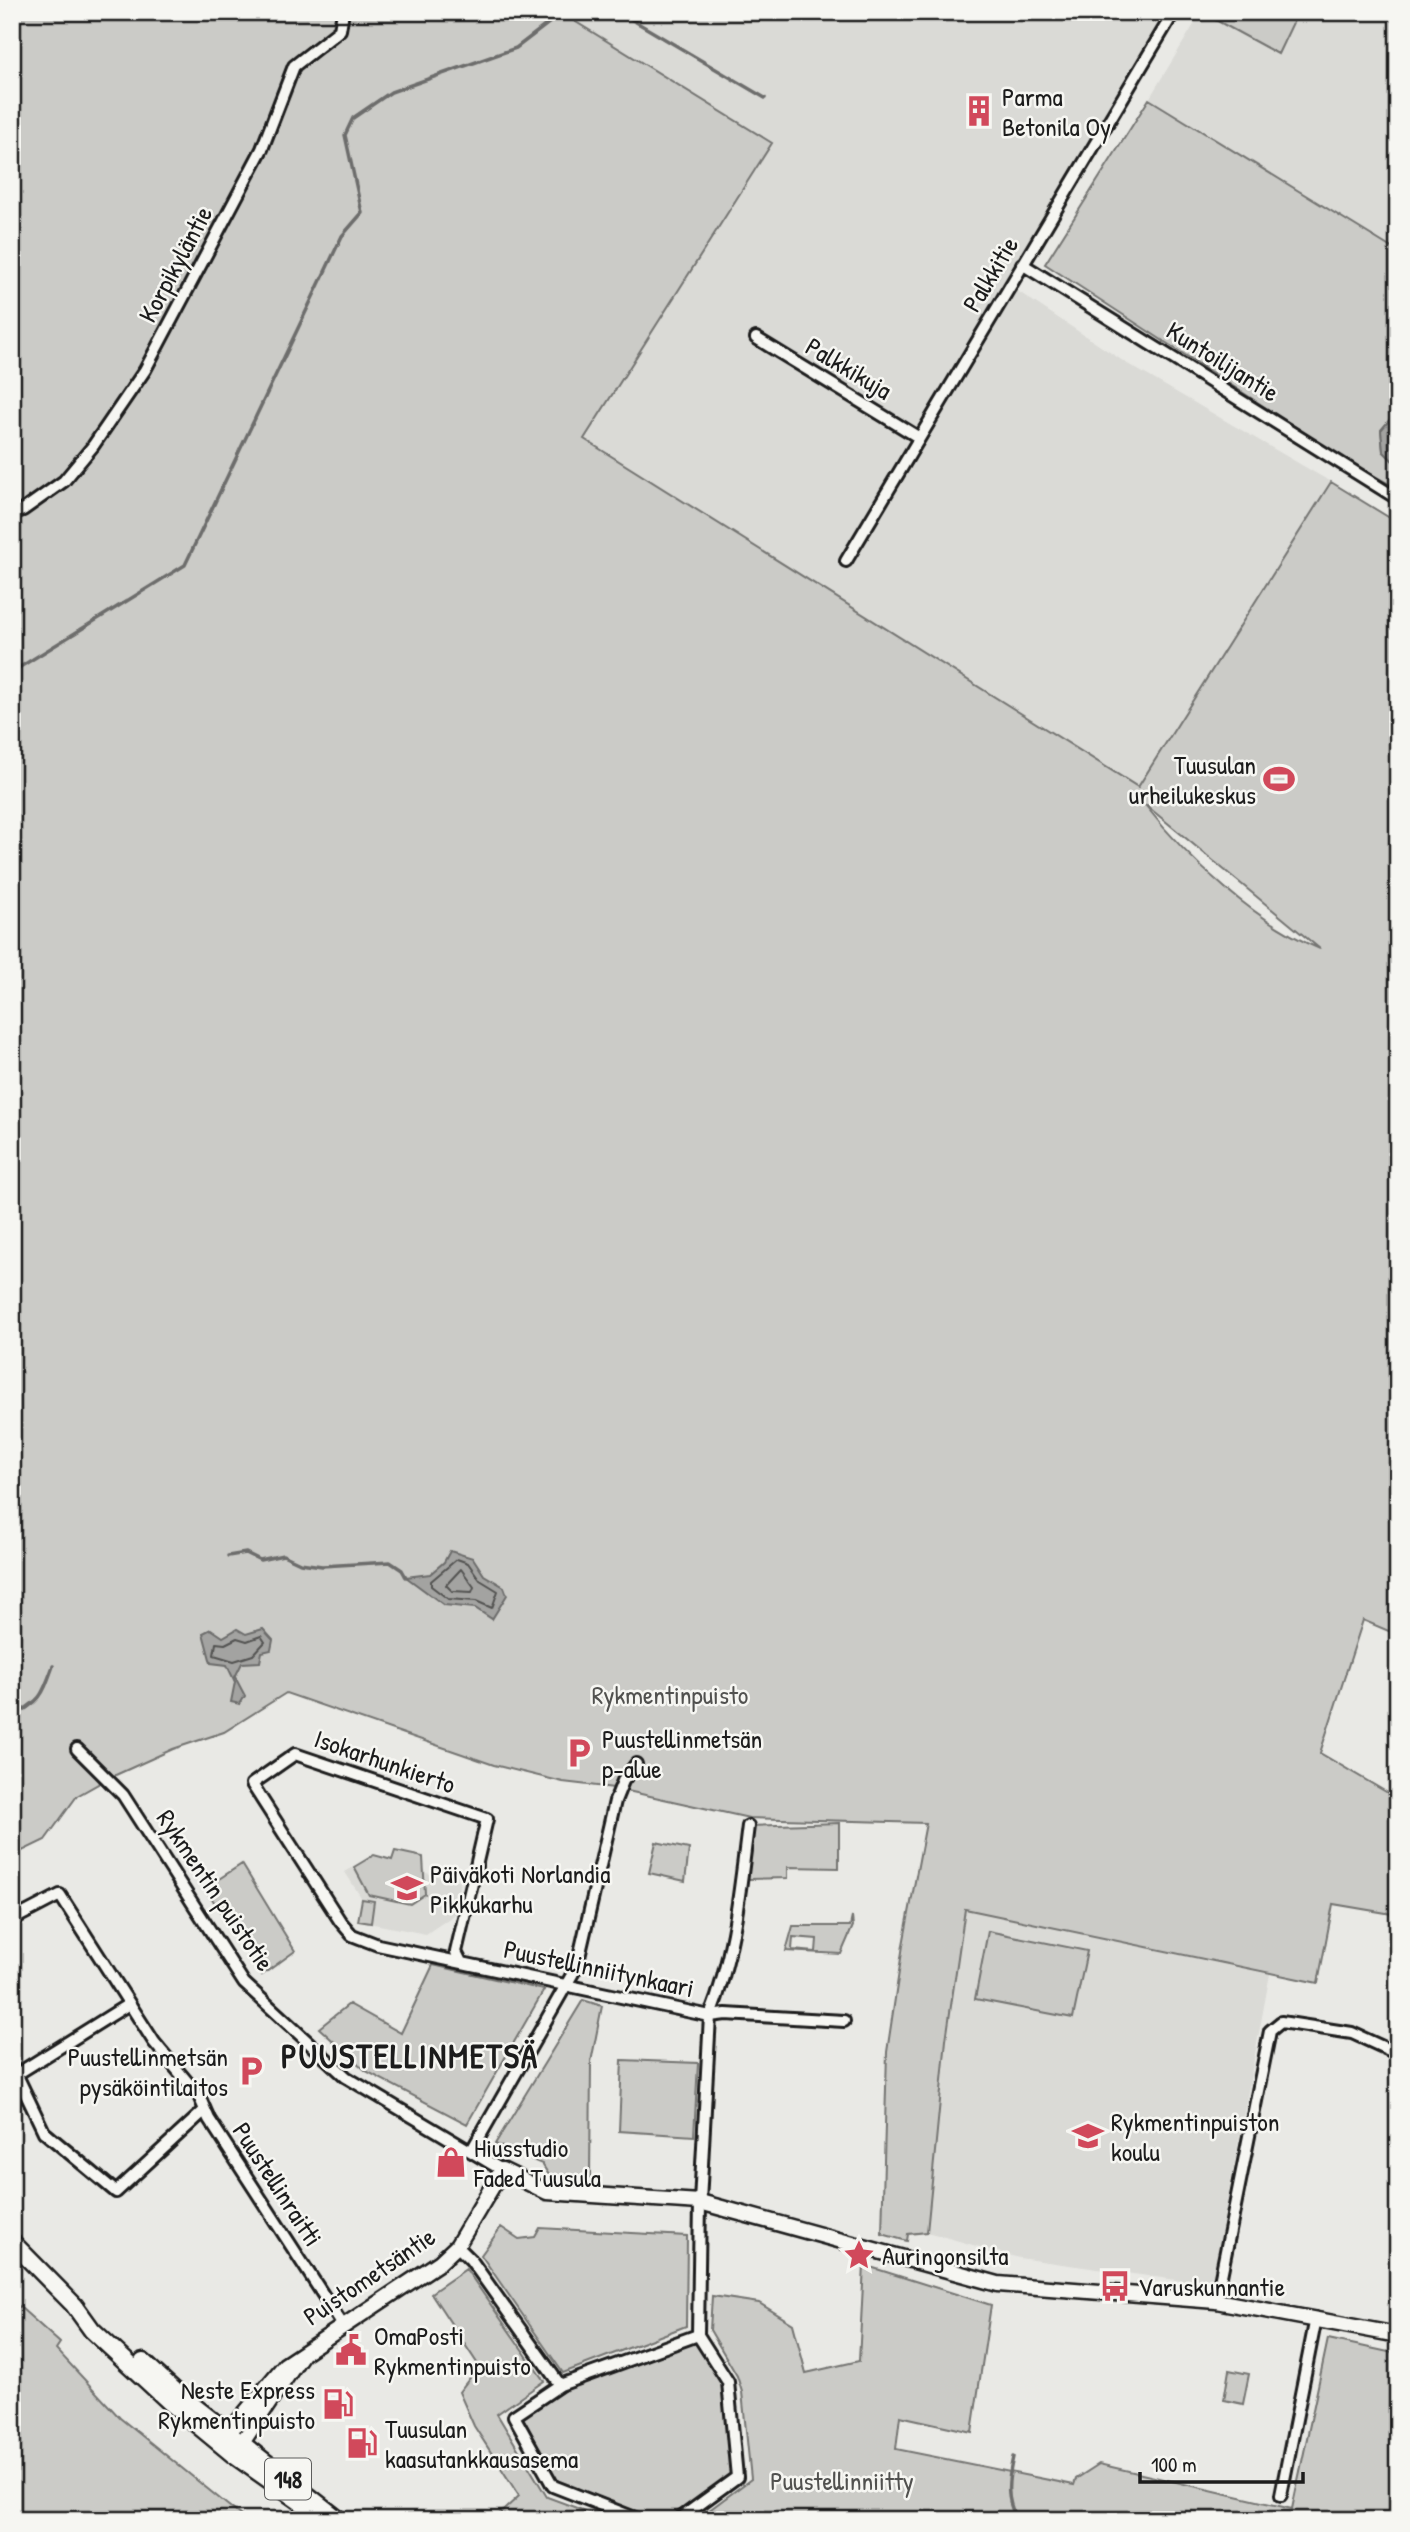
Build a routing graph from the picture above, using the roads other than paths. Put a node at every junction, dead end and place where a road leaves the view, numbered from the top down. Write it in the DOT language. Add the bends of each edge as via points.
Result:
graph roads {
  1 [pos="343,12"];
  2 [pos="1174,12"];
  3 [pos="1022,264"];
  4 [pos="755,338"];
  5 [pos="918,437"];
  6 [pos="1398,499"];
  7 [pos="12,514"];
  8 [pos="846,561"];
  9 [pos="77,1749"];
  10 [pos="636,1764"];
  11 [pos="748,1826"];
  12 [pos="12,1920"];
  13 [pos="340,1921"];
  14 [pos="460,1960"];
  15 [pos="568,1984"];
  16 [pos="130,2004"];
  17 [pos="710,2016"];
  18 [pos="844,2021"];
  19 [pos="1398,2054"];
  20 [pos="15,2070"];
  21 [pos="205,2110"];
  22 [pos="472,2150"];
  23 [pos="502,2170"];
  24 [pos="700,2202"];
  25 [pos="12,2242"];
  26 [pos="457,2246"];
  27 [pos="1216,2301"];
  28 [pos="1316,2318"];
  29 [pos="342,2324"];
  30 [pos="698,2335"];
  31 [pos="1398,2335"];
  32 [pos="304,2350"];
  33 [pos="560,2385"];
  34 [pos="224,2438"];
  35 [pos="238,2449"];
  36 [pos="1281,2496"];
  37 [pos="326,2520"];
  38 [pos="339,2520"];
  39 [pos="640,2520"];
  40 [pos="678,2520"];
  1 -- 7 [label="street, Korpikyläntie" via="340,30 294,66 262,149 145,370 64,481"];
  2 -- 3 [label="street, Palkkitie"];
  3 -- 5 [label="street, Palkkitie"];
  3 -- 6 [label="street, Kuntoilijantie"];
  4 -- 5 [label="street, Palkkikuja"];
  5 -- 8 [label="street, Palkkitie"];
  9 -- 22 [label="street, Rykmentin puistotie" via="123,1795 244,1983 346,2077"];
  10 -- 15 [label="street" via="615,1801 577,1965"];
  11 -- 17 [label="street" via="736,1916"];
  12 -- 16 [label="street, Puustellinraitti" via="60,1895"];
  13 -- 14 [label="street, Puustellinniitynkaari" via="352,1934 378,1945"];
  13 -- 14 [label="street, Isokarhunkierto" via="252,1784 295,1754 487,1819 456,1952"];
  14 -- 15 [label="street, Puustellinniitynkaari"];
  15 -- 17 [label="street, Puustellinniitynkaari"];
  15 -- 22 [label="street"];
  16 -- 20 [label="street"];
  16 -- 21 [label="street, Puustellinraitti" via="157,2047 195,2089"];
  17 -- 18 [label="street"];
  17 -- 24 [label="street, Puustellinniitynkaari"];
  19 -- 27 [label="street" via="1352,2033 1282,2022 1270,2031"];
  20 -- 21 [label="street" via="44,2132 116,2192"];
  21 -- 29 [label="street, Puustellinraitti"];
  22 -- 23 [label="street, Rykmentin puistotie"];
  23 -- 24 [label="street, Rykmentin puistotie" via="547,2192"];
  23 -- 26 [label="street, Puistometsäntie"];
  24 -- 27 [label="street, Rykmentin puistotie" via="982,2281"];
  24 -- 30 [label="street, Puustellinniitynkaari"];
  25 -- 34 [label="main road, 148" via="74,2305"];
  26 -- 29 [label="street, Puistometsäntie" via="440,2262"];
  26 -- 33 [label="street"];
  27 -- 28 [label="street, Rykmentin puistotie"];
  28 -- 31 [label="street, Rykmentin puistotie"];
  28 -- 36 [label="street"];
  29 -- 32 [label="street, Puistometsäntie"];
  30 -- 33 [label="street"];
  30 -- 40 [label="street" via="728,2382 737,2477"];
  32 -- 34 [label="street, Puistometsäntie" via="285,2365"];
  32 -- 35 [label="street, Puistometsäntie"];
  33 -- 39 [label="street" via="514,2416 553,2486"];
  34 -- 35 [label="main road, 148"];
  35 -- 37 [label="main road, 148"];
  35 -- 38 [label="main road, 148"];
}
